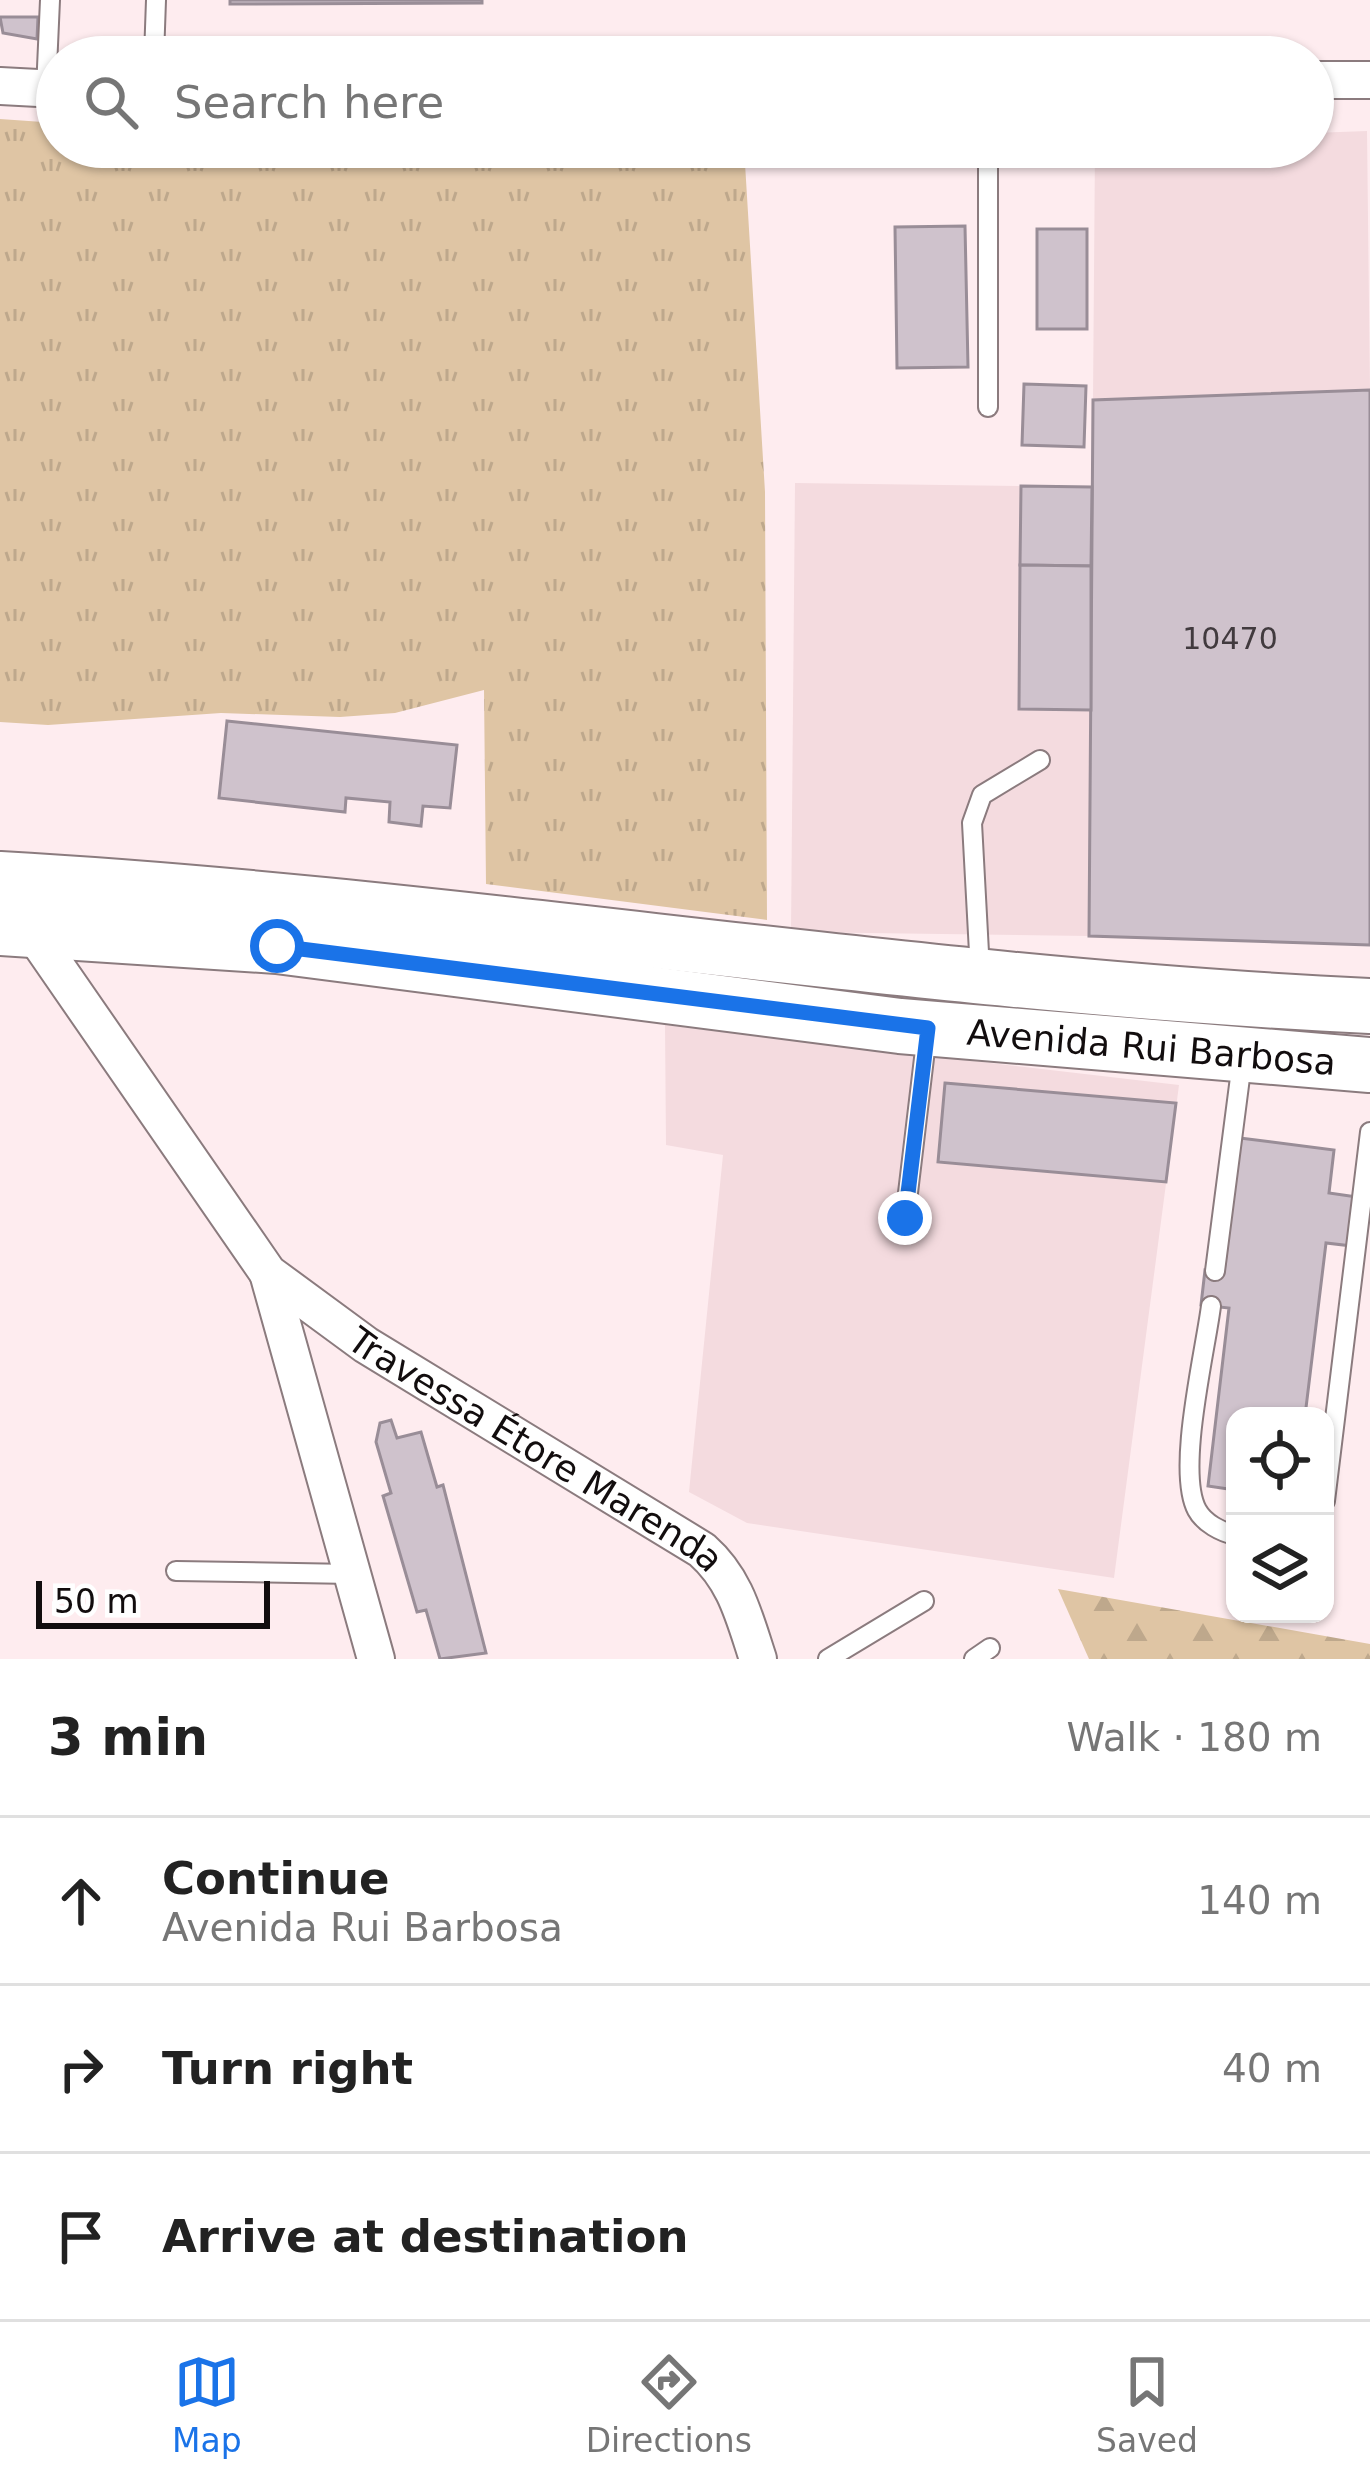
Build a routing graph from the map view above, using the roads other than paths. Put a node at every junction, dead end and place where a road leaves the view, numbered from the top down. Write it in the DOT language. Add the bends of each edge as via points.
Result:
graph roads {
  1 [pos="50,0"];
  2 [pos="156,0"];
  3 [pos="50,36"];
  4 [pos="155,36"];
  5 [pos="1334,80"];
  6 [pos="1370,80"];
  7 [pos="0,86"];
  8 [pos="36,88"];
  9 [pos="988,168"];
  10 [pos="988,407"];
  11 [pos="1040,760"];
  12 [pos="0,882"];
  13 [pos="15,929"];
  14 [pos="980,980"];
  15 [pos="1370,1006"];
  16 [pos="1370,1019"];
  17 [pos="928,1028"];
  18 [pos="1244,1052"];
  19 [pos="1370,1065"];
  20 [pos="1370,1132"];
  21 [pos="905,1218"];
  22 [pos="1215,1271"];
  23 [pos="268,1274"];
  24 [pos="1211,1306"];
  25 [pos="1334,1427"];
  26 [pos="1226,1533"];
  27 [pos="176,1571"];
  28 [pos="352,1574"];
  29 [pos="924,1601"];
  30 [pos="376,1659"];
  31 [pos="758,1659"];
  32 [pos="828,1659"];
  1 -- 3 [label="lane"];
  2 -- 4 [label="lane"];
  5 -- 6 [label="street"];
  7 -- 8 [label="street"];
  9 -- 10 [label="lane"];
  11 -- 14 [label="lane" via="982,795 971,824"];
  12 -- 13 [label="street"];
  12 -- 14 [label="main road, Avenida Rui Barbosa" via="311,900"];
  13 -- 17 [label="main road, Avenida Rui Barbosa" via="277,946"];
  13 -- 23 [label="street"];
  14 -- 15 [label="main road, Avenida Rui Barbosa"];
  16 -- 18 [label="main road" via="1278,1017"];
  17 -- 18 [label="main road, Avenida Rui Barbosa"];
  17 -- 21 [label="lane"];
  18 -- 19 [label="main road, Avenida Rui Barbosa"];
  18 -- 22 [label="lane"];
  20 -- 25 [label="lane"];
  23 -- 28 [label="street"];
  23 -- 31 [label="street, Travessa Étore Marenda" via="366,1345 702,1550 724,1569"];
  24 -- 26 [label="lane" via="1189,1482 1198,1513"];
  27 -- 28 [label="lane"];
  28 -- 30 [label="street"];
  29 -- 32 [label="lane"];
}
